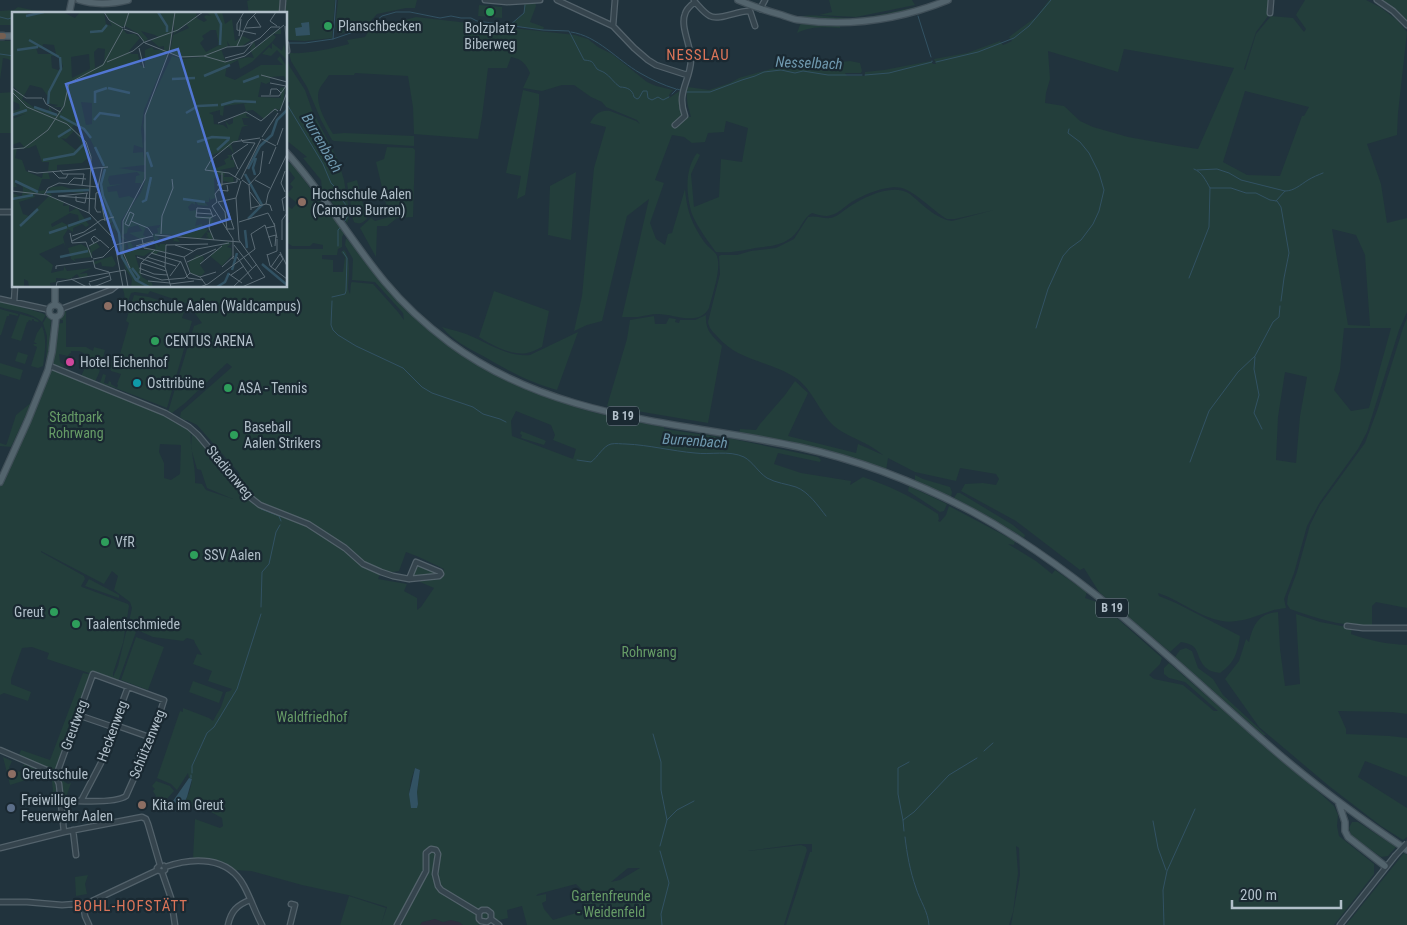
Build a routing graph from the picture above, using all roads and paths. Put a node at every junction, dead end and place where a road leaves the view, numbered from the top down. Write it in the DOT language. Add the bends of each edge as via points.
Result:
graph roads {
  1 [pos="79,0"];
  2 [pos="484,0"];
  3 [pos="540,0"];
  4 [pos="556,0"];
  5 [pos="615,0"];
  6 [pos="738,0"];
  7 [pos="765,0"];
  8 [pos="948,0"];
  9 [pos="1271,0"];
  10 [pos="1377,0"];
  11 [pos="125,1"];
  12 [pos="507,1"];
  13 [pos="694,1"];
  14 [pos="760,9"];
  15 [pos="1270,13"];
  16 [pos="1407,25"];
  17 [pos="613,26"];
  18 [pos="754,26"];
  19 [pos="687,74"];
  20 [pos="675,125"];
  21 [pos="288,154"];
  22 [pos="15,288"];
  23 [pos="55,288"];
  24 [pos="114,288"];
  25 [pos="0,299"];
  26 [pos="14,302"];
  27 [pos="55,305"];
  28 [pos="61,309"];
  29 [pos="50,310"];
  30 [pos="56,317"];
  31 [pos="50,366"];
  32 [pos="0,482"];
  33 [pos="409,579"];
  34 [pos="1347,626"];
  35 [pos="1407,628"];
  36 [pos="93,674"];
  37 [pos="128,687"];
  38 [pos="78,715"];
  39 [pos="114,727"];
  40 [pos="152,738"];
  41 [pos="0,750"];
  42 [pos="56,776"];
  43 [pos="61,800"];
  44 [pos="81,801"];
  45 [pos="1338,802"];
  46 [pos="1351,811"];
  47 [pos="1345,822"];
  48 [pos="73,830"];
  49 [pos="64,832"];
  50 [pos="1407,844"];
  51 [pos="0,848"];
  52 [pos="1407,850"];
  53 [pos="76,855"];
  54 [pos="1385,866"];
  55 [pos="161,869"];
  56 [pos="250,900"];
  57 [pos="0,902"];
  58 [pos="83,904"];
  59 [pos="291,904"];
  60 [pos="479,913"];
  61 [pos="491,919"];
  62 [pos="89,925"];
  63 [pos="176,925"];
  64 [pos="228,925"];
  65 [pos="262,925"];
  66 [pos="290,925"];
  67 [pos="397,925"];
  68 [pos="499,925"];
  69 [pos="1340,925"];
  1 -- 11 [label="main road" via="101,4"];
  2 -- 12 [label="street"];
  3 -- 12 [label="street"];
  4 -- 17 [label="street"];
  5 -- 17 [label="street"];
  6 -- 14 [label="main road"];
  7 -- 14 [label="street"];
  8 -- 14 [label="main road" via="901,16 856,23 802,20"];
  9 -- 15 [label="street"];
  10 -- 16 [label="street"];
  13 -- 18 [label="street" via="714,18 750,11"];
  13 -- 19 [label="street" via="685,13 684,23 691,60"];
  17 -- 19 [label="street" via="648,60"];
  19 -- 20 [label="street" via="682,106 685,116"];
  21 -- 45 [label="main road, B 19" via="386,282 427,324 468,356 513,380 606,412 829,454 946,498 1036,550 1090,590"];
  22 -- 26 [label="street"];
  23 -- 27 [label="main road"];
  24 -- 28 [label="street"];
  25 -- 26 [label="street"];
  26 -- 29 [label="street"];
  27 -- 28 [label="main road"];
  27 -- 29 [label="main road"];
  28 -- 30 [label="main road"];
  29 -- 30 [label="main road"];
  30 -- 31 [label="main road"];
  31 -- 32 [label="main road"];
  31 -- 33 [label="street, Stadionweg" via="180,421 204,440 250,498 260,505 308,524 371,568"];
  33 -- 33 [label="street, Stadionweg" via="439,576 441,574 416,562"];
  34 -- 35 [label="street"];
  36 -- 37 [label="street, Schützenweg"];
  36 -- 38 [label="street, Greutweg"];
  37 -- 39 [label="street, Heckenweg"];
  37 -- 40 [label="street, Schützenweg" via="164,700"];
  38 -- 39 [label="street"];
  38 -- 42 [label="street, Greutweg"];
  39 -- 40 [label="street"];
  39 -- 44 [label="street, Heckenweg" via="103,759"];
  40 -- 44 [label="street, Schützenweg" via="126,796 122,799"];
  41 -- 42 [label="street"];
  42 -- 43 [label="street"];
  43 -- 44 [label="street, Schützenweg"];
  43 -- 49 [label="street"];
  45 -- 46 [label="main road, B 19"];
  45 -- 47 [label="main road"];
  46 -- 47 [label="main road"];
  46 -- 52 [label="main road, B 19"];
  47 -- 54 [label="main road" via="1344,831 1348,837"];
  48 -- 49 [label="street"];
  48 -- 53 [label="street"];
  48 -- 55 [label="street" via="142,817 148,822"];
  49 -- 51 [label="street"];
  50 -- 54 [label="street, bridge"];
  54 -- 69 [label="street"];
  55 -- 56 [label="street" via="190,860 222,865 241,881"];
  55 -- 58 [label="street"];
  55 -- 63 [label="street" via="172,898"];
  56 -- 64 [label="street" via="234,909"];
  56 -- 65 [label="street"];
  57 -- 58 [label="street"];
  58 -- 62 [label="street"];
  59 -- 66 [label="street" via="295,905"];
  60 -- 61 [label="street" via="481,921"];
  60 -- 61 [label="street" via="487,910"];
  60 -- 67 [label="street" via="438,886 435,874 438,854 431,849 426,853 426,871"];
  61 -- 68 [label="street"];
}
